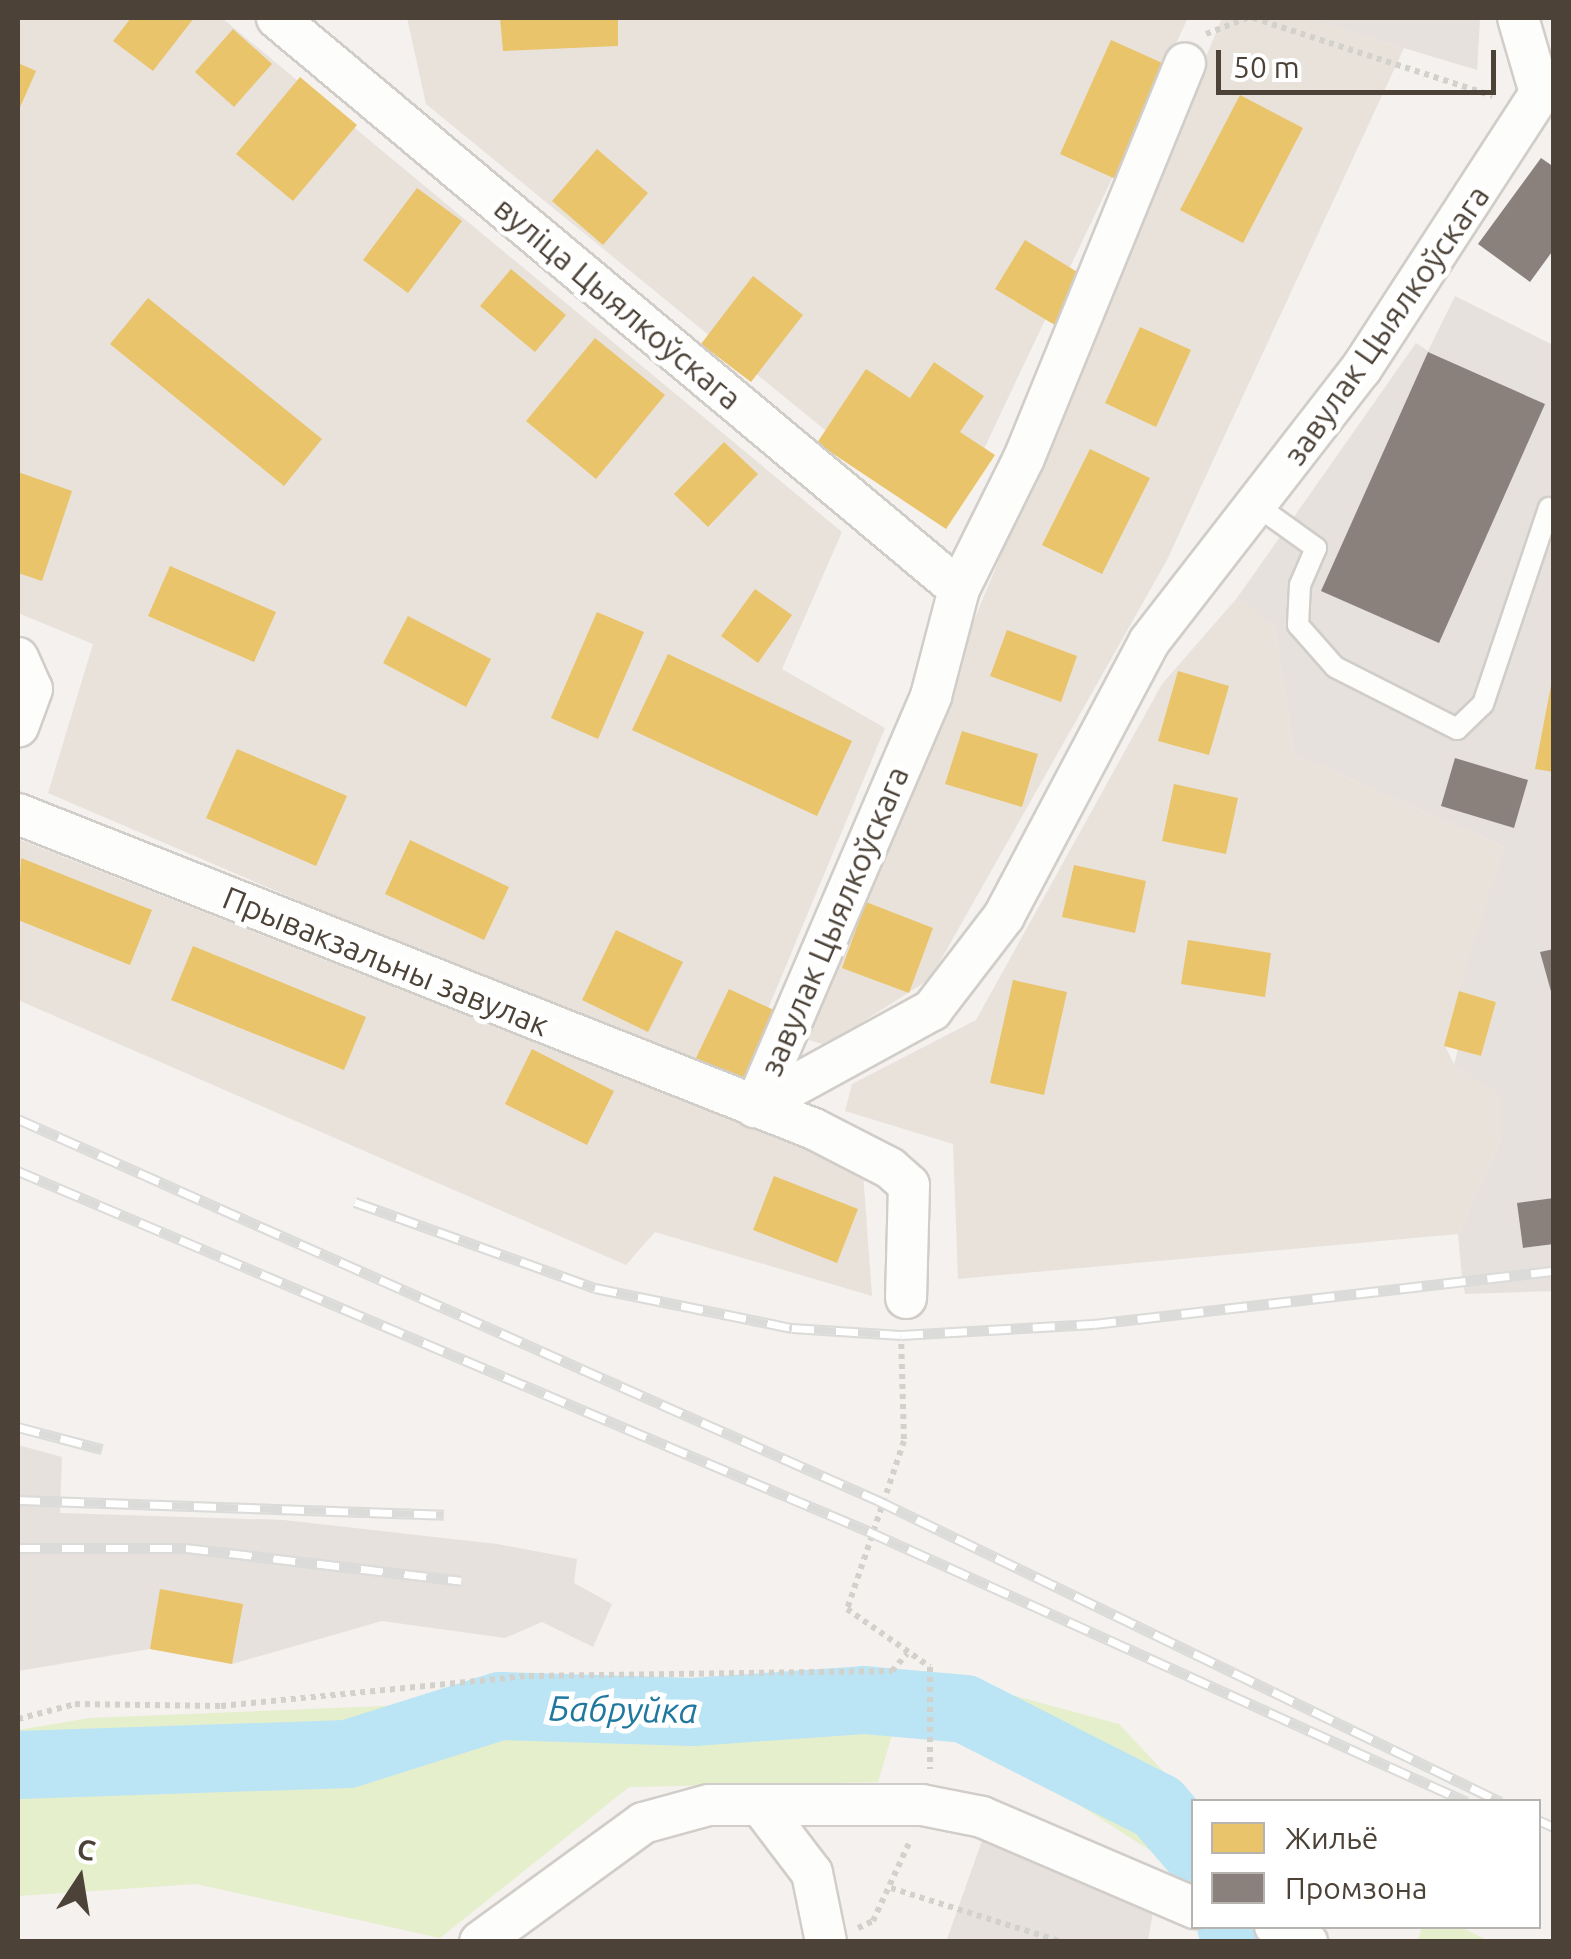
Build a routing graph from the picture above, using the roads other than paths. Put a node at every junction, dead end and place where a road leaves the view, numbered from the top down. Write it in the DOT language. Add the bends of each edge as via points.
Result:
graph roads {
  1 [pos="277,18"];
  2 [pos="1518,18"];
  3 [pos="1185,64"];
  4 [pos="1256,505"];
  5 [pos="1549,508"];
  6 [pos="959,589"];
  7 [pos="18,658"];
  8 [pos="18,727"];
  9 [pos="18,814"];
  10 [pos="755,1107"];
  11 [pos="906,1298"];
  12 [pos="764,1810"];
  13 [pos="1184,1906"];
  14 [pos="826,1941"];
  15 [pos="480,1942"];
  1 -- 6 [label="street, вуліца Цыялкоўскага"];
  2 -- 4 [label="street, завулак Цыялкоўскага" via="1540,92 1456,234"];
  3 -- 6 [label="street, завулак Цыялкоўскага" via="1024,458"];
  4 -- 5 [label="lane" via="1316,548 1300,585 1298,625 1335,668 1456,728 1483,704"];
  4 -- 10 [label="street, завулак Цыялкоўскага" via="1150,642 1004,916 952,991 905,1028"];
  6 -- 10 [label="street, завулак Цыялкоўскага" via="931,696"];
  7 -- 8 [label="street" via="32,689"];
  9 -- 10 [label="street, Прывакзальны завулак"];
  10 -- 11 [label="street, Прывакзальны завулак" via="814,1128 909,1185"];
  12 -- 13 [label="street" via="922,1804 1034,1836"];
  12 -- 14 [label="street" via="812,1872"];
  12 -- 15 [label="street" via="709,1805 644,1823"];
}
